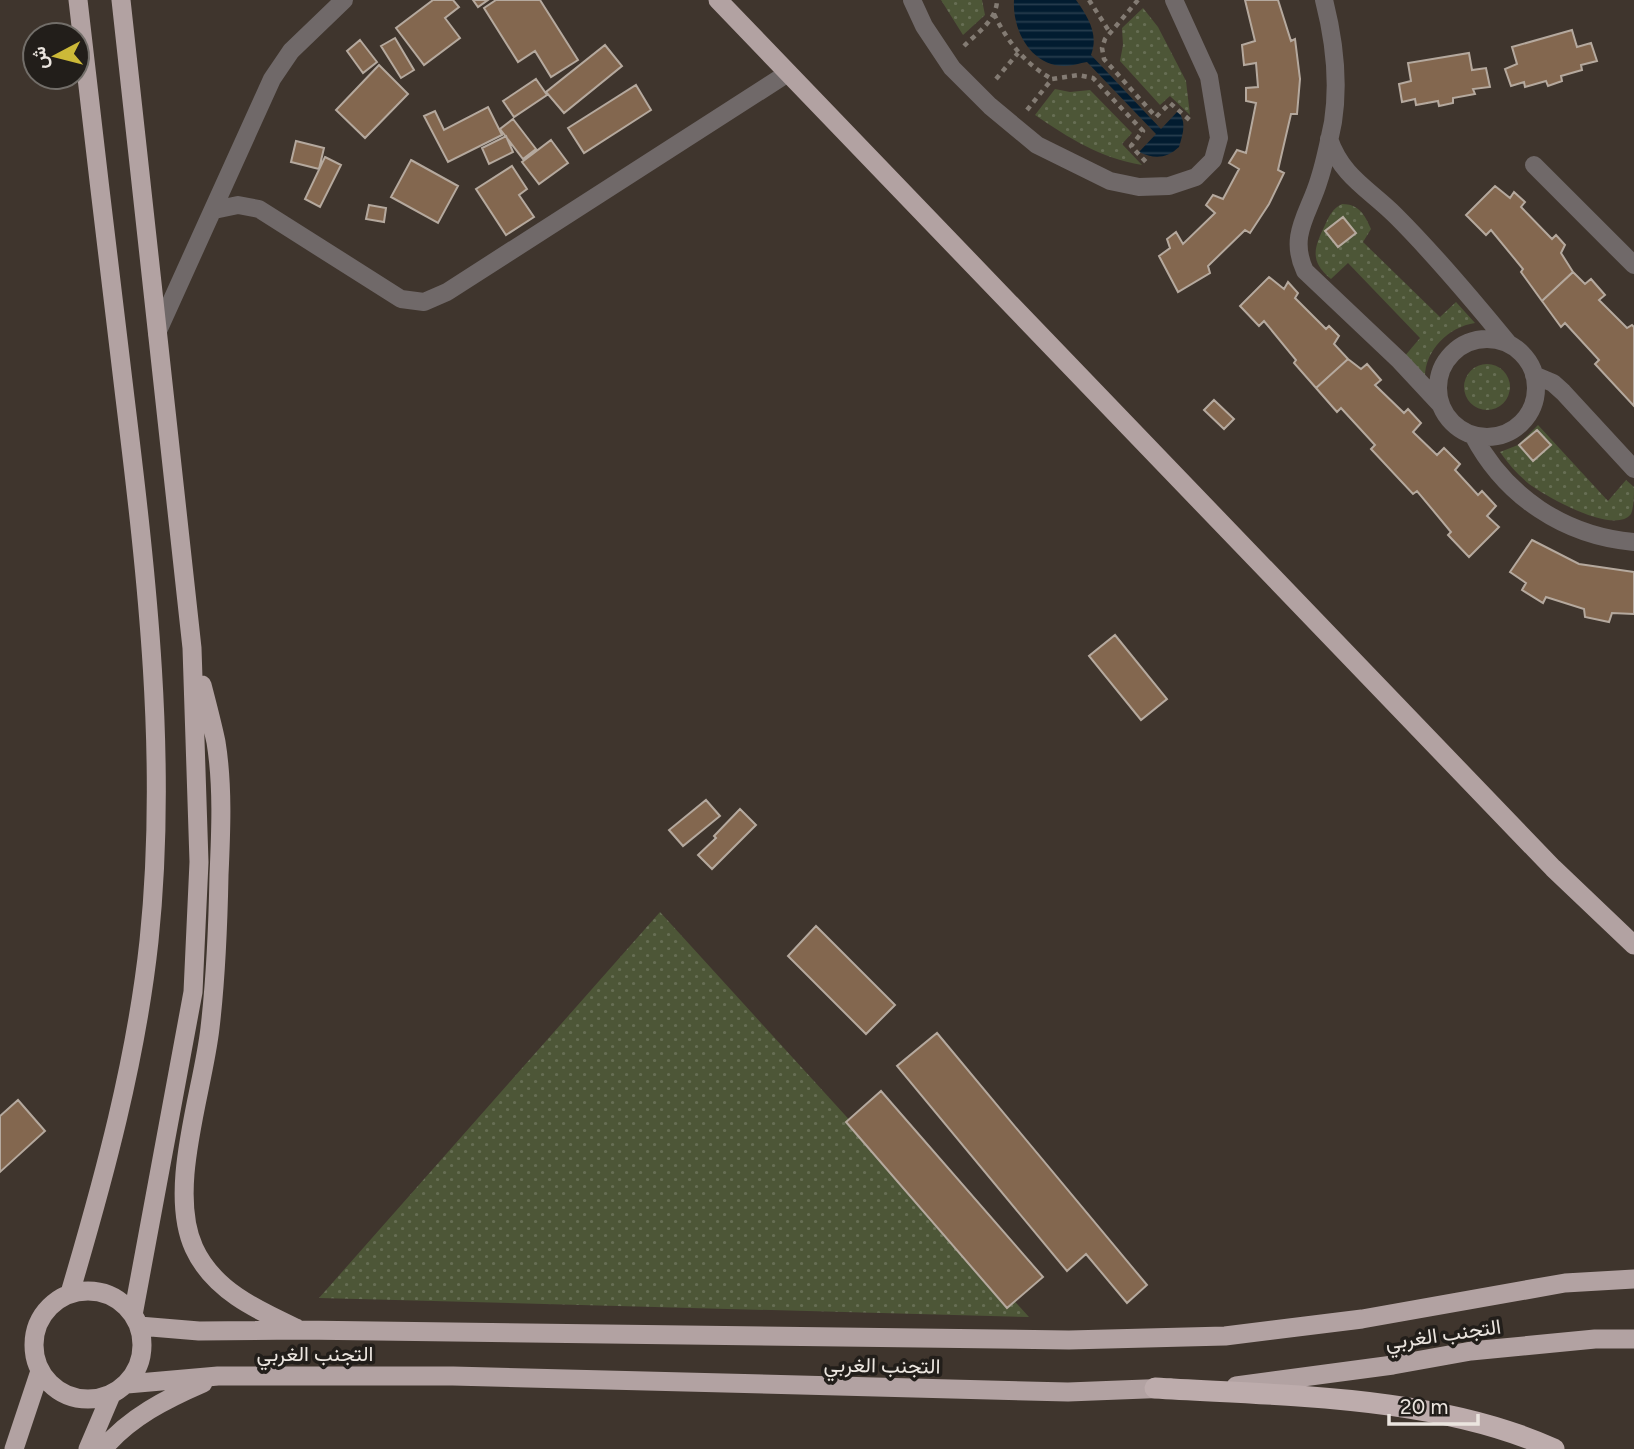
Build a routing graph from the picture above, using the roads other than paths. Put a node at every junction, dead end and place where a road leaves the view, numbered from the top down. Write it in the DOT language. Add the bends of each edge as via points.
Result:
graph roads {
  1 [pos="78,0"];
  2 [pos="121,0"];
  3 [pos="344,0"];
  4 [pos="718,0"];
  5 [pos="912,0"];
  6 [pos="1174,0"];
  7 [pos="1324,0"];
  8 [pos="788,73"];
  9 [pos="1329,139"];
  10 [pos="1534,165"];
  11 [pos="214,210"];
  12 [pos="1634,265"];
  13 [pos="158,333"];
  14 [pos="1508,343"];
  15 [pos="1534,375"];
  16 [pos="1440,405"];
  17 [pos="1473,435"];
  18 [pos="1634,469"];
  19 [pos="1634,542"];
  20 [pos="192,648"];
  21 [pos="1634,945"];
  22 [pos="1634,1279"];
  23 [pos="70,1293"];
  24 [pos="136,1320"];
  25 [pos="300,1330"];
  26 [pos="1634,1339"];
  27 [pos="40,1371"];
  28 [pos="218,1376"];
  29 [pos="1155,1388"];
  30 [pos="119,1389"];
  31 [pos="14,1449"];
  32 [pos="88,1449"];
  33 [pos="103,1449"];
  34 [pos="1554,1449"];
  1 -- 23 [label="highway" via="143,548 157,785 149,941 135,1037 99,1197"];
  2 -- 13 [label="highway"];
  3 -- 11 [label="street" via="291,51 272,79"];
  4 -- 8 [label="highway"];
  5 -- 6 [label="street" via="923,26 948,61 1015,127 1037,145 1110,181 1139,187 1169,186 1196,177 1213,160 1219,138 1209,77"];
  7 -- 9 [label="street" via="1336,88"];
  8 -- 11 [label="street" via="447,292 424,302 401,299 259,209 238,205"];
  8 -- 21 [label="highway" via="1534,848"];
  9 -- 14 [label="street" via="1348,175 1396,216"];
  9 -- 16 [label="street" via="1319,181 1299,231 1300,261"];
  10 -- 12 [label="street"];
  11 -- 13 [label="street"];
  13 -- 20 [label="highway"];
  14 -- 15 [label="street" via="1529,362"];
  14 -- 16 [label="street" via="1475,339 1460,346 1440,372"];
  15 -- 17 [label="street" via="1533,404 1521,423 1502,435"];
  15 -- 18 [label="street" via="1563,392"];
  16 -- 17 [label="street" via="1448,418"];
  17 -- 19 [label="street" via="1492,467 1516,493 1545,513 1581,531"];
  20 -- 24 [label="highway" via="199,862 193,992"];
  20 -- 25 [label="highway" via="216,743 221,831 217,954 210,1031 186,1166 187,1224 206,1269 223,1287"];
  22 -- 25 [label="highway, التجنب الغربي" via="1565,1283 1362,1319 1225,1336 1069,1340"];
  23 -- 24 [label="highway" via="105,1293 121,1301"];
  23 -- 27 [label="highway" via="50,1306 37,1325 33,1349"];
  24 -- 25 [label="highway, التجنب الغربي" via="199,1331"];
  24 -- 30 [label="highway" via="142,1347 138,1367"];
  26 -- 29 [label="highway, التجنب الغربي" via="1471,1351 1251,1385"];
  27 -- 30 [label="highway" via="50,1384 79,1399 96,1399"];
  27 -- 31 [label="highway"];
  28 -- 29 [label="highway, التجنب الغربي" via="453,1376 1068,1392"];
  28 -- 30 [label="highway, التجنب الغربي"];
  28 -- 33 [label="highway" via="143,1413"];
  29 -- 34 [label="highway" via="1339,1400 1451,1416"];
  30 -- 32 [label="highway"];
}
